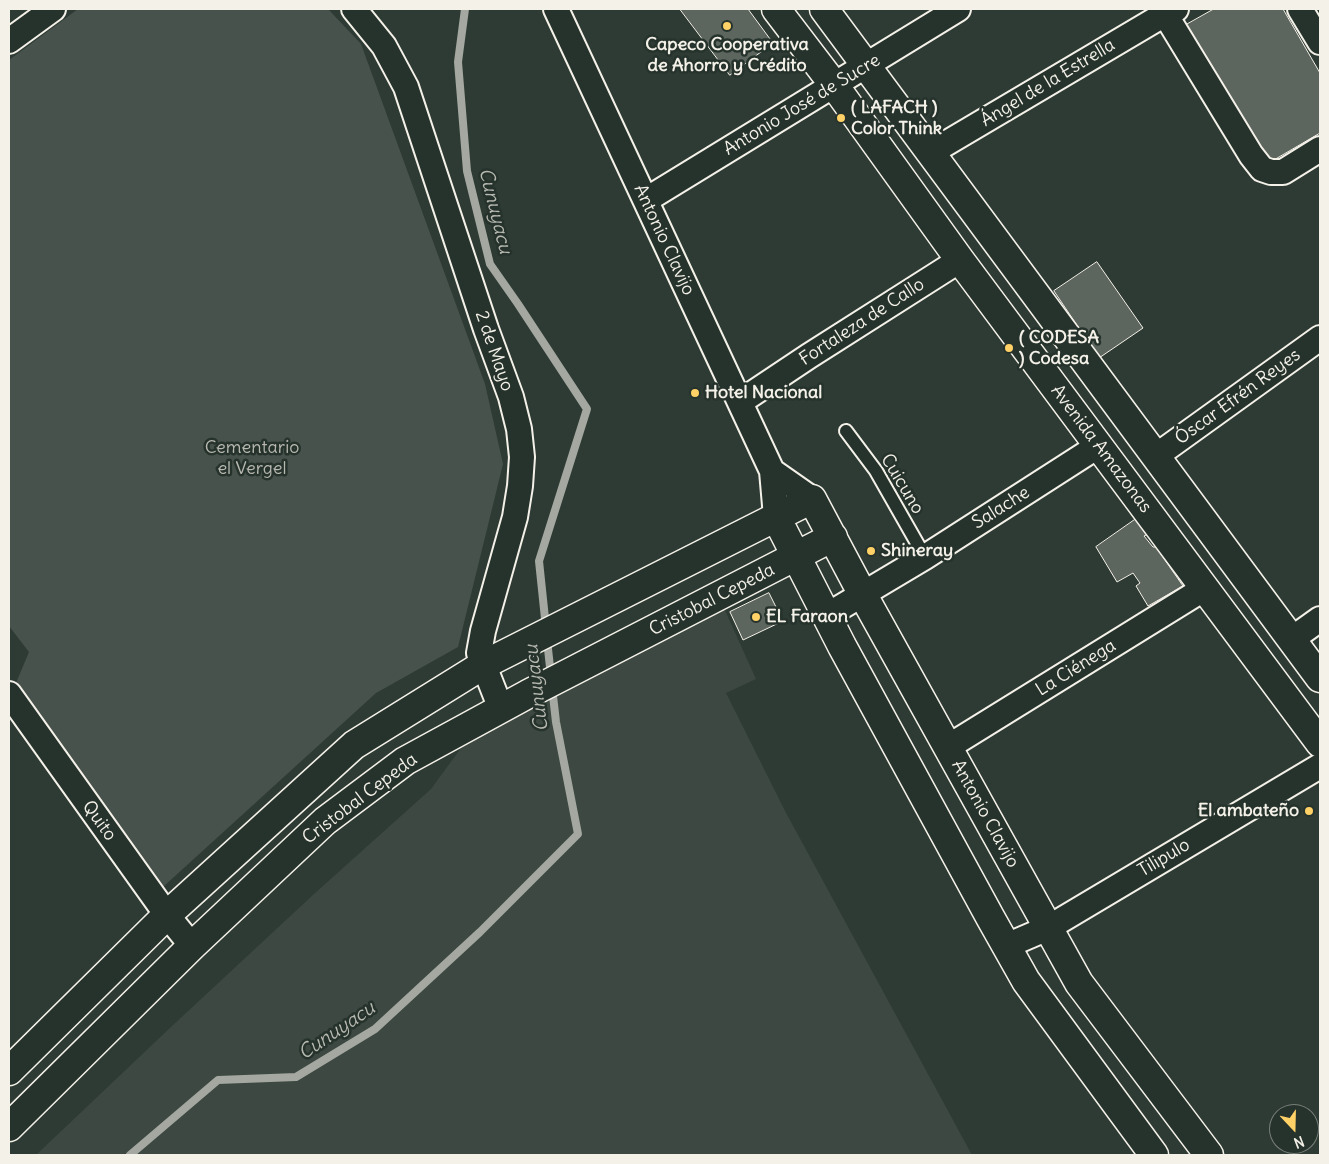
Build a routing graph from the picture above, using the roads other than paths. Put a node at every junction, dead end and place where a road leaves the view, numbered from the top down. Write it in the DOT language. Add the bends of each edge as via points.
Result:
graph roads {
  1 [pos="53,9"];
  2 [pos="354,9"];
  3 [pos="556,9"];
  4 [pos="776,9"];
  5 [pos="824,9"];
  6 [pos="958,9"];
  7 [pos="1300,9"];
  8 [pos="1170,11"];
  9 [pos="9,40"];
  10 [pos="1320,42"];
  11 [pos="866,65"];
  12 [pos="834,85"];
  13 [pos="1320,149"];
  14 [pos="930,153"];
  15 [pos="646,200"];
  16 [pos="960,260"];
  17 [pos="1320,338"];
  18 [pos="740,402"];
  19 [pos="846,431"];
  20 [pos="1098,446"];
  21 [pos="1156,456"];
  22 [pos="772,471"];
  23 [pos="812,499"];
  24 [pos="776,517"];
  25 [pos="833,537"];
  26 [pos="796,557"];
  27 [pos="925,557"];
  28 [pos="1205,588"];
  29 [pos="864,595"];
  30 [pos="826,616"];
  31 [pos="1320,619"];
  32 [pos="1292,639"];
  33 [pos="483,665"];
  34 [pos="1320,678"];
  35 [pos="9,694"];
  36 [pos="501,709"];
  37 [pos="1320,743"];
  38 [pos="948,747"];
  39 [pos="1320,766"];
  40 [pos="167,915"];
  41 [pos="1048,928"];
  42 [pos="192,946"];
  43 [pos="1006,946"];
  44 [pos="9,1071"];
  45 [pos="9,1127"];
  46 [pos="1154,1155"];
  47 [pos="1209,1155"];
  1 -- 9 [label="street"];
  2 -- 33 [label="street, 2 de Mayo" via="384,46 406,88 519,429 522,457 520,486 480,643"];
  3 -- 15 [label="street, Antonio Clavijo"];
  4 -- 12 [label="street, Avenida Amazonas"];
  5 -- 11 [label="street"];
  6 -- 11 [label="street, Antonio José de Sucre"];
  7 -- 10 [label="street"];
  8 -- 13 [label="street, Ángel de la Estrella" via="1262,169 1283,172"];
  8 -- 14 [label="street, Ángel de la Estrella"];
  11 -- 12 [label="street, Antonio José de Sucre"];
  11 -- 14 [label="street"];
  12 -- 15 [label="street, Antonio José de Sucre"];
  12 -- 16 [label="street, Avenida Amazonas"];
  14 -- 21 [label="street"];
  15 -- 18 [label="street, Antonio Clavijo"];
  16 -- 18 [label="street, Fortaleza de Callo"];
  16 -- 20 [label="street, Avenida Amazonas"];
  17 -- 21 [label="street, Óscar Efrén Reyes"];
  18 -- 22 [label="street, Antonio Clavijo"];
  19 -- 27 [label="lane, Cuicuno" via="876,471"];
  20 -- 27 [label="street, Salache"];
  20 -- 28 [label="street, Avenida Amazonas"];
  21 -- 32 [label="street"];
  22 -- 23 [label="street, Antonio Clavijo"];
  22 -- 24 [label="street, Antonio Clavijo"];
  23 -- 24 [label="street"];
  23 -- 25 [label="street, Antonio Clavijo"];
  24 -- 26 [label="street, Antonio Clavijo"];
  24 -- 33 [label="street"];
  25 -- 26 [label="street, Cristobal Cepeda"];
  25 -- 29 [label="street, Antonio Clavijo"];
  26 -- 30 [label="street, Antonio Clavijo"];
  26 -- 36 [label="street, Cristobal Cepeda"];
  27 -- 29 [label="street, Salache"];
  28 -- 37 [label="street, Avenida Amazonas"];
  28 -- 38 [label="street, La Ciénega"];
  29 -- 30 [label="street, Salache"];
  29 -- 38 [label="street, Antonio Clavijo"];
  30 -- 43 [label="street, Antonio Clavijo"];
  31 -- 32 [label="street"];
  32 -- 34 [label="street"];
  33 -- 36 [label="street, 2 de Mayo"];
  33 -- 40 [label="street" via="354,745"];
  35 -- 40 [label="street, Quito"];
  36 -- 42 [label="street, Cristobal Cepeda" via="404,761 325,821"];
  38 -- 41 [label="street, Antonio Clavijo"];
  39 -- 41 [label="street, Tilipulo"];
  40 -- 42 [label="street, Quito"];
  40 -- 44 [label="street"];
  41 -- 43 [label="street, Tilipulo"];
  41 -- 47 [label="street, Antonio Clavijo" via="1079,983"];
  42 -- 45 [label="street, Cristobal Cepeda"];
  43 -- 46 [label="street, Antonio Clavijo" via="1026,981"];
}
